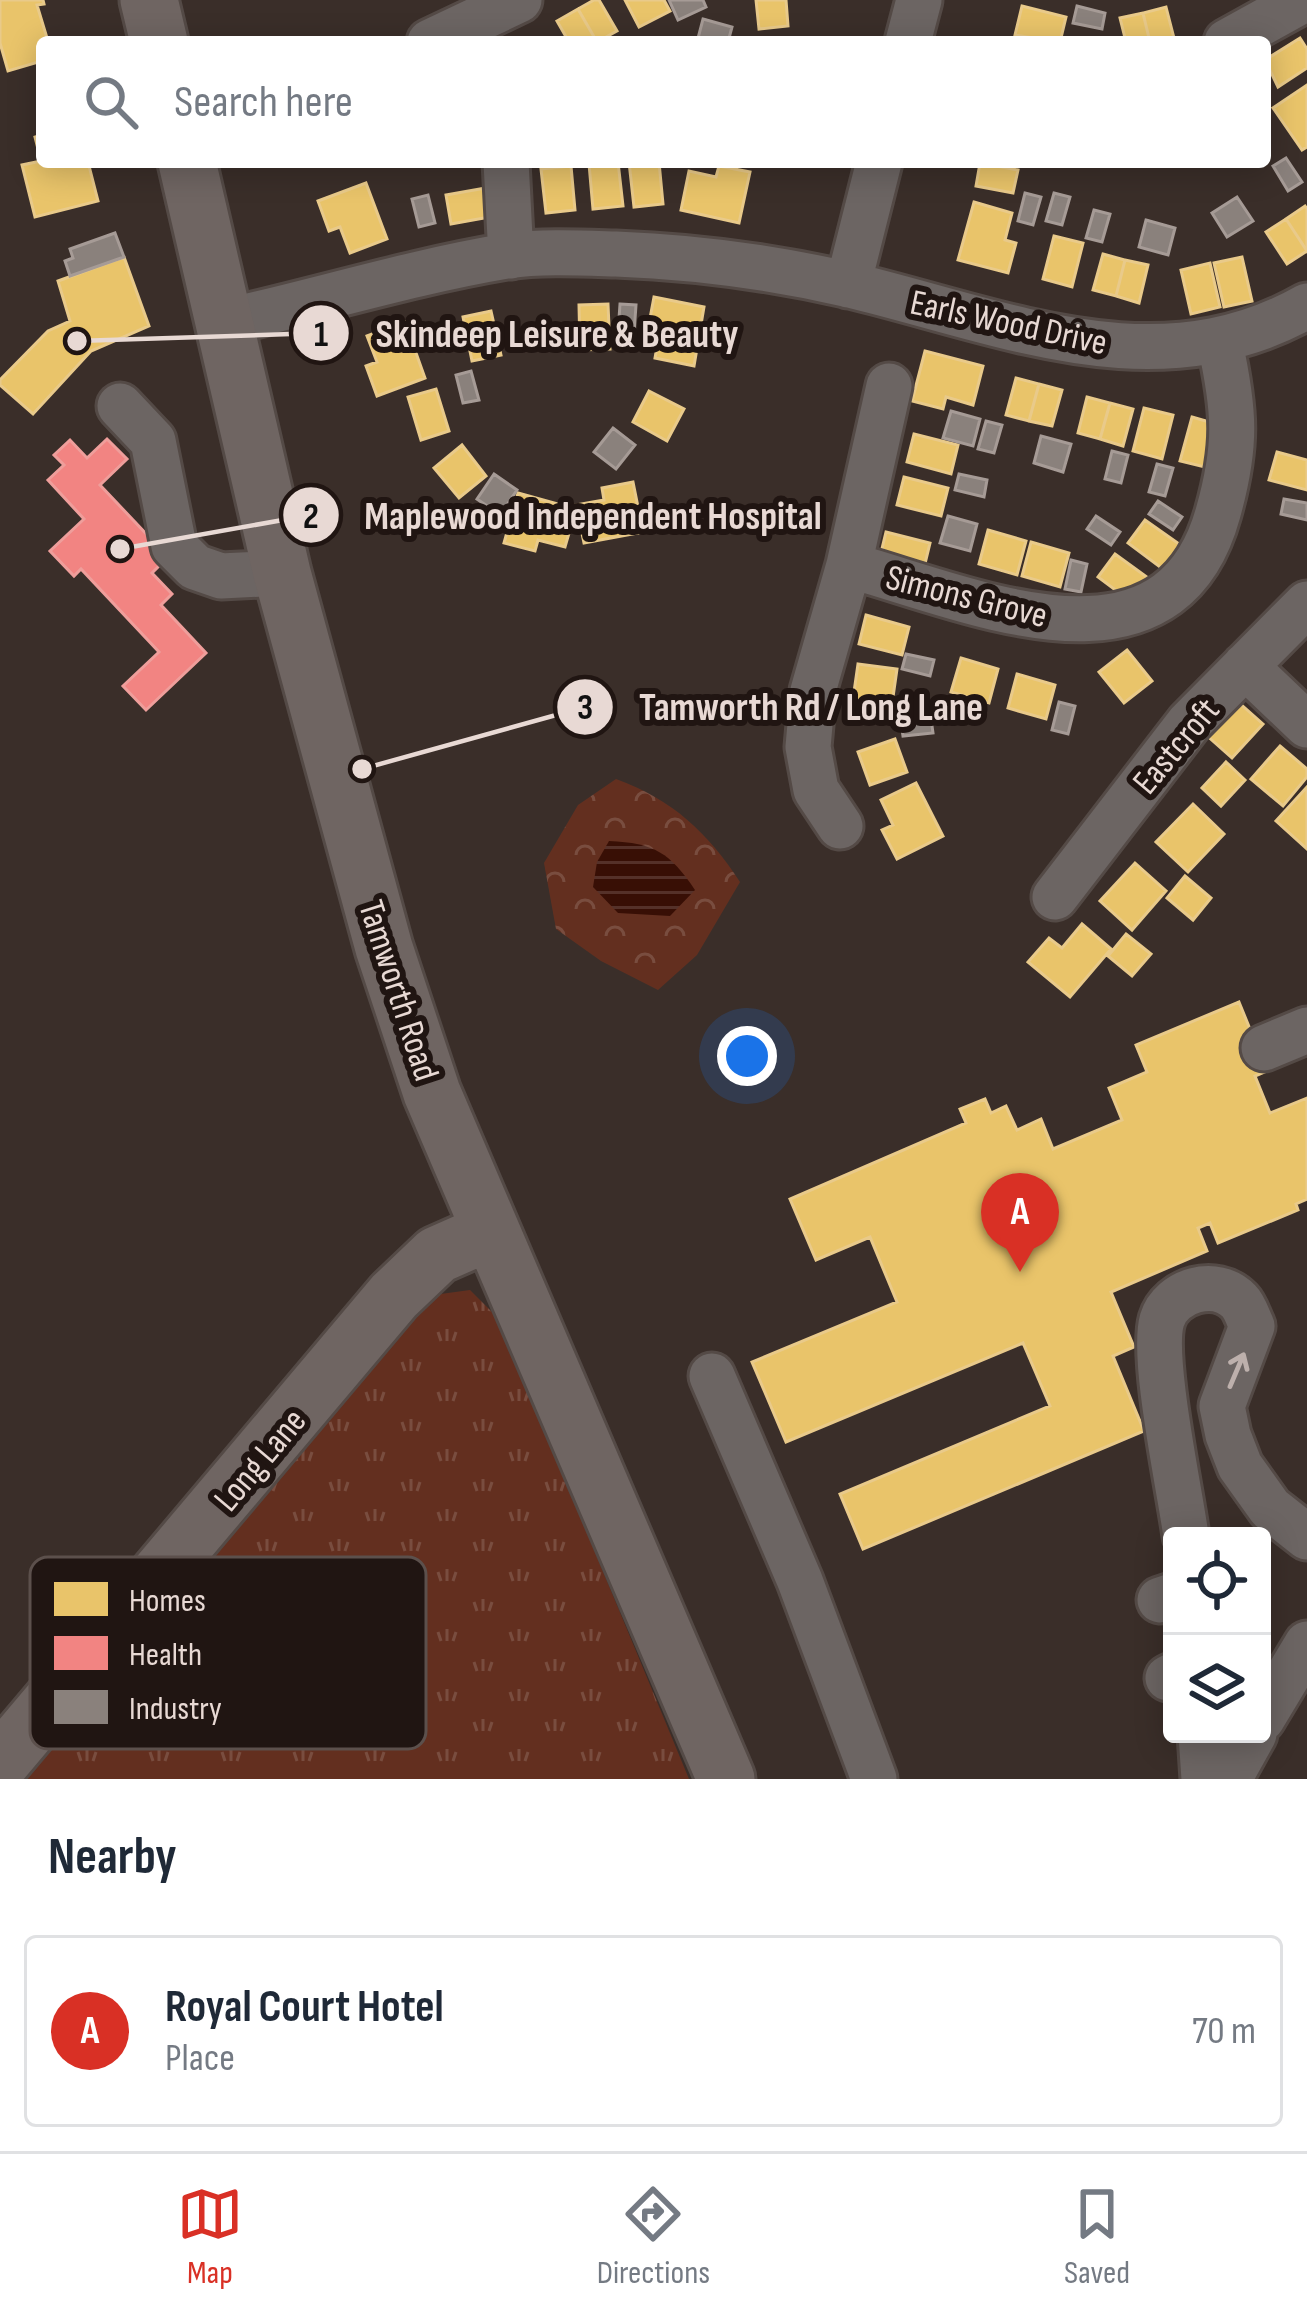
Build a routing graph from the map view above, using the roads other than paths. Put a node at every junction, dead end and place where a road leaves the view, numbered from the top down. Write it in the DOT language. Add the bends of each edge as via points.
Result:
graph roads {
  1 [pos="149,0"];
  2 [pos="519,0"];
  3 [pos="1303,0"];
  4 [pos="480,31"];
  5 [pos="158,36"];
  6 [pos="1238,36"];
  7 [pos="188,168"];
  8 [pos="506,168"];
  9 [pos="877,168"];
  10 [pos="511,256"];
  11 [pos="848,285"];
  12 [pos="1307,306"];
  13 [pos="224,322"];
  14 [pos="1220,343"];
  15 [pos="890,386"];
  16 [pos="120,406"];
  17 [pos="849,565"];
  18 [pos="282,573"];
  19 [pos="1307,604"];
  20 [pos="1245,666"];
  21 [pos="1307,725"];
  22 [pos="840,826"];
  23 [pos="1055,897"];
  24 [pos="1307,1030"];
  25 [pos="1264,1048"];
  26 [pos="489,1232"];
  27 [pos="712,1376"];
  28 [pos="1240,1466"];
  29 [pos="1175,1512"];
  30 [pos="1307,1537"];
  31 [pos="178,1557"];
  32 [pos="1307,1644"];
  33 [pos="1271,1704"];
  34 [pos="30,1728"];
  35 [pos="1202,1743"];
  36 [pos="1249,1743"];
  37 [pos="0,1763"];
  38 [pos="727,1779"];
  39 [pos="874,1779"];
  40 [pos="1204,1779"];
  41 [pos="1229,1779"];
  1 -- 5 [label="main road"];
  2 -- 4 [label="street"];
  3 -- 6 [label="street"];
  7 -- 13 [label="main road, Tamworth Road"];
  8 -- 10 [label="street"];
  9 -- 11 [label="street"];
  10 -- 11 [label="street, Earls Wood Drive" via="745,262"];
  10 -- 13 [label="street, Earls Wood Drive"];
  11 -- 14 [label="street, Earls Wood Drive" via="1088,345"];
  12 -- 14 [label="street, Earls Wood Drive"];
  13 -- 18 [label="main road, Tamworth Road"];
  14 -- 17 [label="street, Simons Grove" via="1232,461 1202,558 1162,600 1123,617 1074,620"];
  15 -- 17 [label="street, Simons Grove"];
  16 -- 18 [label="street" via="152,441 174,546 195,567 221,576"];
  17 -- 22 [label="street, Simons Grove" via="813,691 808,747 816,790"];
  18 -- 26 [label="main road, Tamworth Road" via="384,948"];
  19 -- 20 [label="street, Eastcroft"];
  20 -- 21 [label="street"];
  20 -- 23 [label="street, Eastcroft" via="1189,723"];
  24 -- 25 [label="street"];
  26 -- 31 [label="main road, Long Lane" via="437,1255 394,1296"];
  26 -- 38 [label="main road, Tamworth Road"];
  27 -- 39 [label="street"];
  28 -- 29 [label="street"];
  28 -- 29 [label="street, one-way" via="1222,1406 1252,1326 1240,1301 1221,1290 1195,1290 1174,1298 1161,1321"];
  28 -- 30 [label="street" via="1270,1508"];
  32 -- 33 [label="street"];
  34 -- 37 [label="main road, Long Lane"];
  35 -- 40 [label="street"];
  36 -- 41 [label="street"];
}
